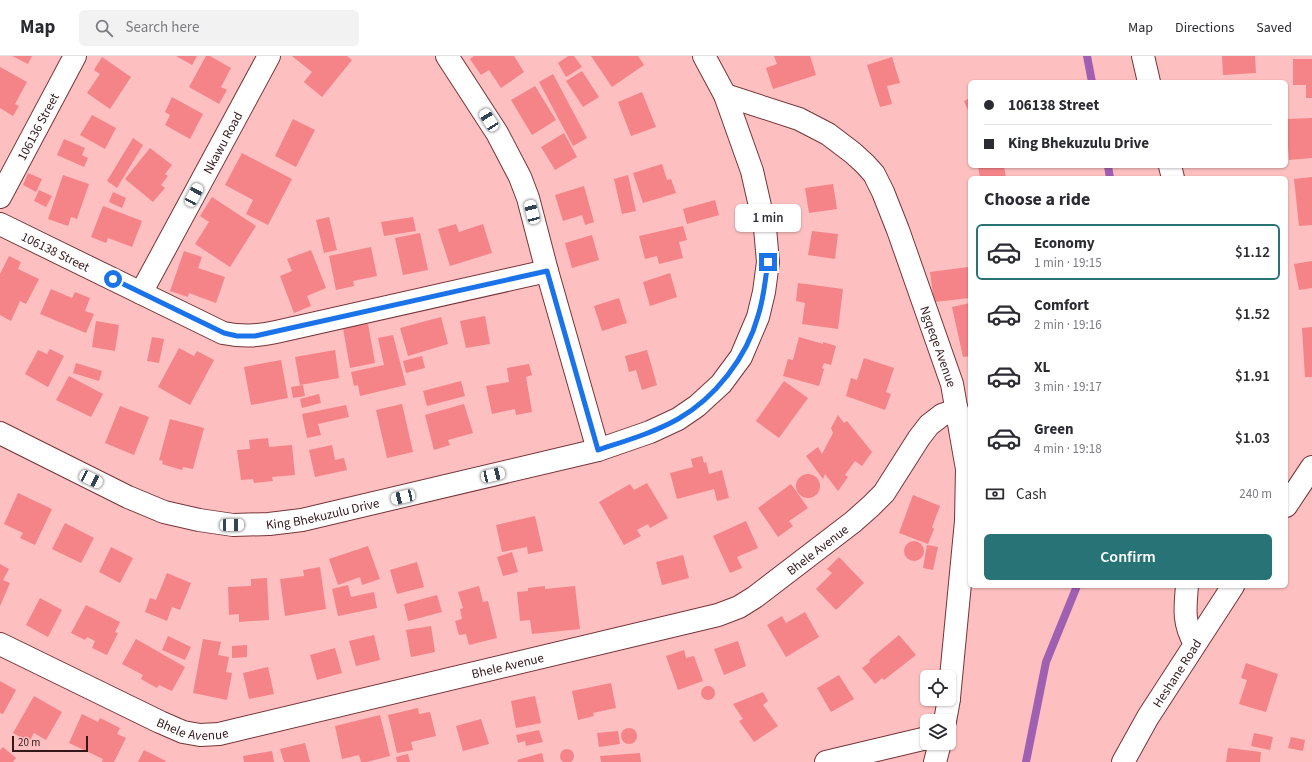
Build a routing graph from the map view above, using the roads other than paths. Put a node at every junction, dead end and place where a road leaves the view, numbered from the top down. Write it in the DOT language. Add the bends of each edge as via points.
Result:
graph roads {
  1 [pos="75,56"];
  2 [pos="269,56"];
  3 [pos="447,56"];
  4 [pos="704,56"];
  5 [pos="1143,56"];
  6 [pos="1149,80"];
  7 [pos="725,94"];
  8 [pos="0,197"];
  9 [pos="0,224"];
  10 [pos="547,271"];
  11 [pos="141,293"];
  12 [pos="957,410"];
  13 [pos="0,433"];
  14 [pos="598,450"];
  15 [pos="1312,467"];
  16 [pos="1288,503"];
  17 [pos="1186,588"];
  18 [pos="1232,588"];
  19 [pos="0,644"];
  20 [pos="1195,644"];
  21 [pos="952,670"];
  22 [pos="920,740"];
  23 [pos="938,750"];
  24 [pos="826,762"];
  25 [pos="935,762"];
  26 [pos="1122,762"];
  1 -- 8 [label="street, 106136 Street"];
  2 -- 11 [label="street, Nkawu Road"];
  3 -- 10 [label="street" via="497,133 520,177"];
  4 -- 7 [label="street, King Bhekuzulu Drive"];
  5 -- 6 [label="street"];
  7 -- 12 [label="street, Ngqeqe Avenue" via="799,119 828,134 853,153 874,174 898,230 933,327 952,384"];
  7 -- 14 [label="street, King Bhekuzulu Drive" via="752,171 765,228 768,262 758,317 741,357 720,384 697,406 678,419 650,432"];
  9 -- 11 [label="street, 106138 Street"];
  10 -- 11 [label="street, 106138 Street" via="255,336 224,333"];
  10 -- 14 [label="street"];
  12 -- 19 [label="street, Bhele Avenue" via="942,415 929,425 884,493 853,522 756,597 718,615 219,734 200,735 183,732 160,722"];
  12 -- 21 [label="street, Ngqeqe Avenue" via="967,469 968,494"];
  13 -- 14 [label="street, King Bhekuzulu Drive" via="128,497 164,512 232,525 302,520"];
  15 -- 16 [label="street"];
  17 -- 20 [label="street" via="1186,623"];
  18 -- 20 [label="street, Heshane Road"];
  20 -- 26 [label="street, Heshane Road"];
  22 -- 24 [label="street"];
  23 -- 25 [label="street"];
}
